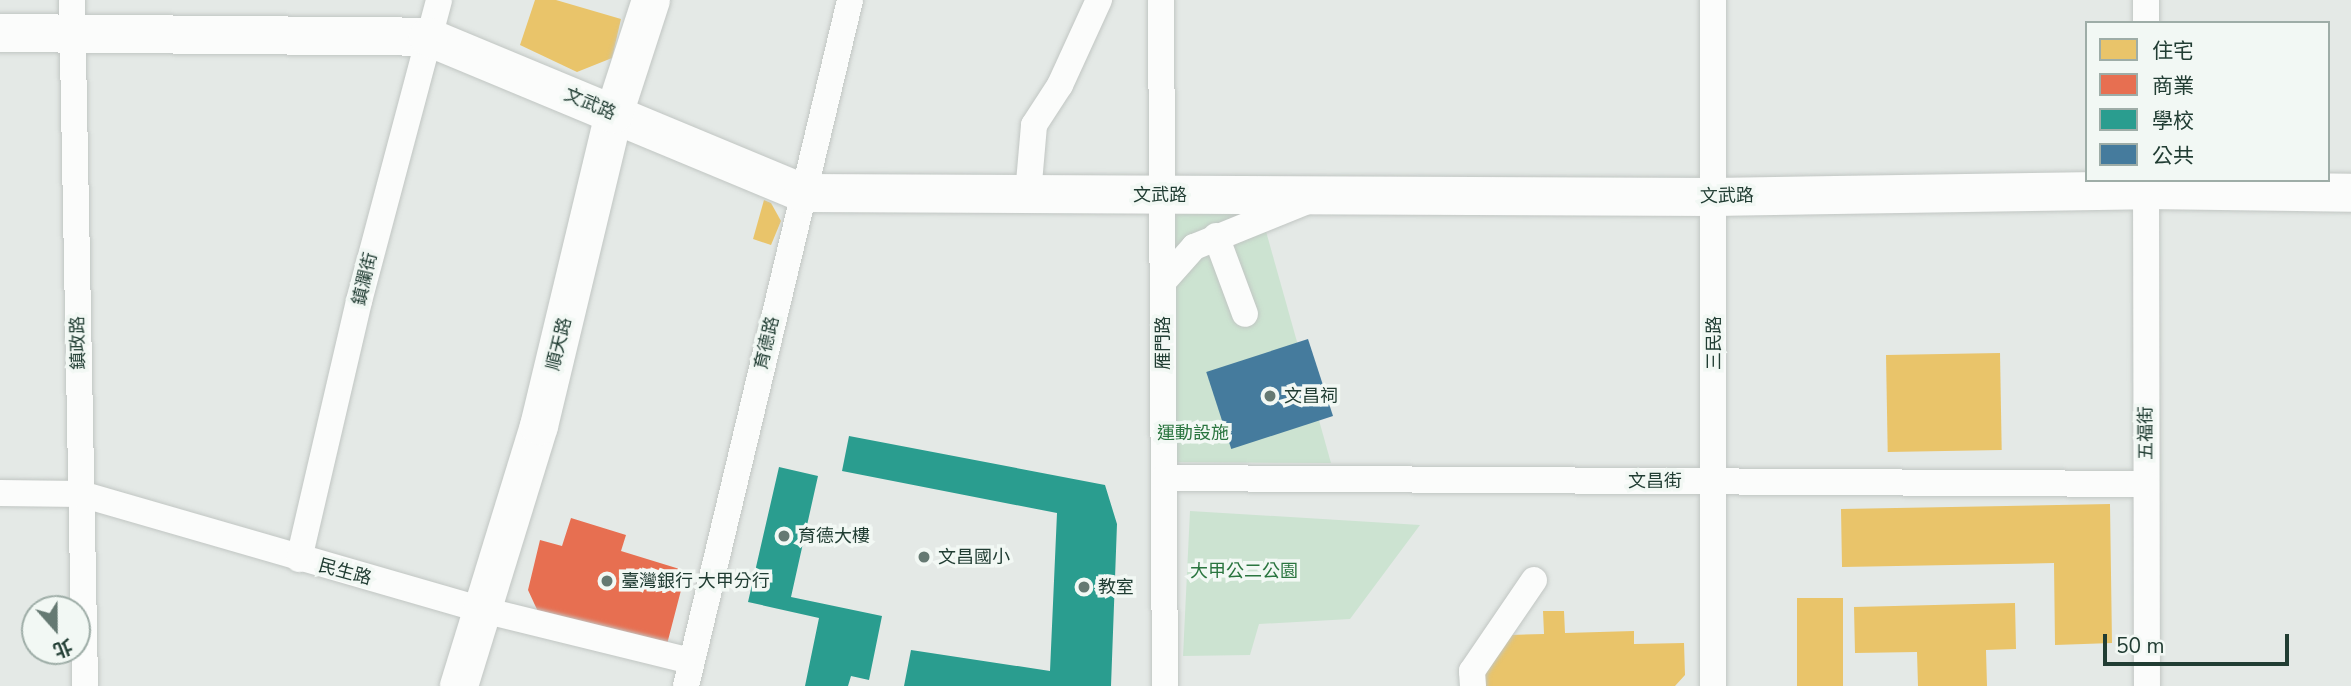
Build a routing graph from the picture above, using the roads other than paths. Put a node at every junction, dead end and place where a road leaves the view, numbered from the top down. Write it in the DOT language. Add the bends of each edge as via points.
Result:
graph roads {
  1 [pos="439,0"];
  2 [pos="651,0"];
  3 [pos="850,0"];
  4 [pos="1099,0"];
  5 [pos="1161,0"];
  6 [pos="1713,0"];
  7 [pos="2147,0"];
  8 [pos="72,17"];
  9 [pos="2146,21"];
  10 [pos="0,33"];
  11 [pos="428,37"];
  12 [pos="614,114"];
  13 [pos="2146,185"];
  14 [pos="2351,192"];
  15 [pos="803,193"];
  16 [pos="1028,194"];
  17 [pos="1162,195"];
  18 [pos="1324,195"];
  19 [pos="1714,197"];
  20 [pos="1216,236"];
  21 [pos="1163,282"];
  22 [pos="1245,314"];
  23 [pos="1164,478"];
  24 [pos="1713,481"];
  25 [pos="2146,484"];
  26 [pos="0,493"];
  27 [pos="81,494"];
  28 [pos="299,559"];
  29 [pos="1534,580"];
  30 [pos="483,610"];
  31 [pos="688,673"];
  32 [pos="85,686"];
  33 [pos="459,686"];
  34 [pos="1165,686"];
  35 [pos="1473,686"];
  36 [pos="1713,686"];
  37 [pos="2147,686"];
  1 -- 11 [label="street, 鎮瀾街"];
  2 -- 12 [label="main road, 順天路"];
  3 -- 15 [label="street, 育德路"];
  4 -- 16 [label="street" via="1060,85 1034,125"];
  5 -- 17 [label="street, 雁門路"];
  6 -- 19 [label="street, 三民路"];
  7 -- 9 [label="street"];
  8 -- 10 [label="main road, 文武路"];
  8 -- 11 [label="main road, 文武路"];
  8 -- 27 [label="street, 鎮政路"];
  11 -- 12 [label="main road, 文武路"];
  11 -- 28 [label="street, 鎮瀾街" via="359,301"];
  12 -- 15 [label="main road, 文武路"];
  12 -- 30 [label="main road, 順天路" via="538,426"];
  13 -- 14 [label="main road, 文武路"];
  13 -- 19 [label="main road, 文武路"];
  13 -- 25 [label="street, 五福街"];
  15 -- 16 [label="main road, 文武路"];
  15 -- 31 [label="street, 育德路"];
  16 -- 17 [label="main road, 文武路"];
  17 -- 18 [label="main road, 文武路"];
  17 -- 21 [label="street, 雁門路"];
  18 -- 19 [label="main road, 文武路"];
  18 -- 20 [label="street"];
  19 -- 24 [label="street, 三民路"];
  20 -- 21 [label="street" via="1194,247"];
  20 -- 22 [label="street"];
  21 -- 23 [label="street, 雁門路"];
  23 -- 24 [label="street, 文昌街"];
  23 -- 34 [label="street, 雁門路"];
  24 -- 25 [label="street, 文昌街"];
  24 -- 36 [label="street, 三民路"];
  25 -- 37 [label="street, 五福街"];
  26 -- 27 [label="street, 民生路"];
  27 -- 28 [label="street, 民生路"];
  27 -- 32 [label="street, 鎮政路"];
  28 -- 30 [label="street, 民生路"];
  29 -- 35 [label="street" via="1472,671"];
  30 -- 31 [label="street, 民生路"];
  30 -- 33 [label="main road, 順天路"];
}
